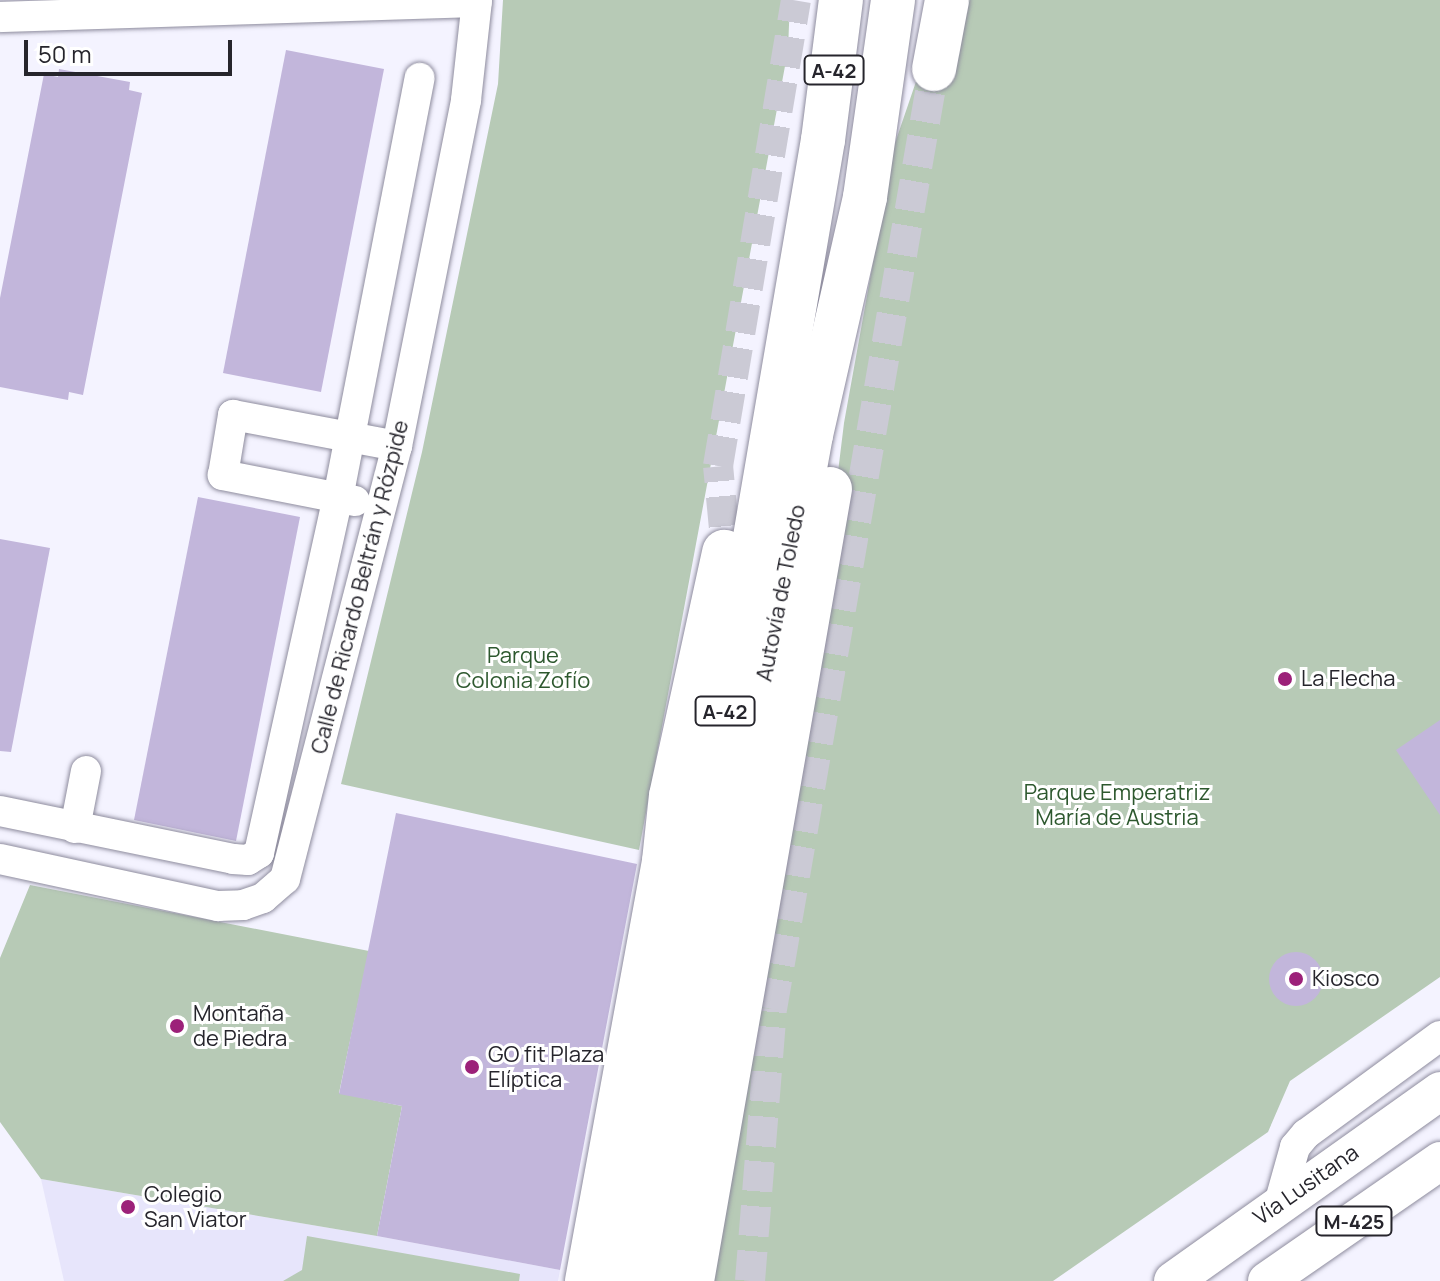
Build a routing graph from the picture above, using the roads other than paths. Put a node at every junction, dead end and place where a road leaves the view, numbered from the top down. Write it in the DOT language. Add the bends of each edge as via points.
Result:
graph roads {
  1 [pos="841,0"];
  2 [pos="893,0"];
  3 [pos="947,0"];
  4 [pos="477,1"];
  5 [pos="19,11"];
  6 [pos="934,69"];
  7 [pos="420,78"];
  8 [pos="823,140"];
  9 [pos="865,197"];
  10 [pos="350,436"];
  11 [pos="397,446"];
  12 [pos="338,498"];
  13 [pos="381,506"];
  14 [pos="86,771"];
  15 [pos="0,811"];
  16 [pos="75,828"];
  17 [pos="0,859"];
  18 [pos="1440,1036"];
  19 [pos="1440,1091"];
  20 [pos="1440,1161"];
  21 [pos="1279,1204"];
  22 [pos="587,1281"];
  23 [pos="620,1281"];
  24 [pos="656,1281"];
  25 [pos="692,1281"];
  26 [pos="1173,1281"];
  27 [pos="1267,1281"];
  1 -- 8 [label="highway, Autovía de Toledo / A-42"];
  2 -- 9 [label="highway, Autovía de Toledo / A-42"];
  3 -- 6 [label="highway"];
  4 -- 5 [label="street"];
  4 -- 11 [label="street, Calle de Ricardo Beltrán y Rózpide" via="466,100"];
  7 -- 10 [label="street"];
  8 -- 22 [label="highway" via="797,219 671,796 664,861"];
  8 -- 23 [label="highway, Autovía de Toledo / A-42" via="731,680"];
  9 -- 24 [label="highway, Autovía de Toledo / A-42" via="808,450"];
  9 -- 25 [label="highway" via="862,276 817,573"];
  10 -- 11 [label="street"];
  10 -- 12 [label="street"];
  10 -- 12 [label="street" via="233,415 223,475"];
  11 -- 13 [label="street, Calle de Ricardo Beltrán y Rózpide"];
  12 -- 13 [label="street"];
  12 -- 16 [label="street" via="259,853 248,860 233,859"];
  13 -- 17 [label="street, Calle de Ricardo Beltrán y Rózpide" via="285,879 263,898 218,906"];
  14 -- 16 [label="street"];
  15 -- 16 [label="street"];
  18 -- 21 [label="street" via="1306,1134 1295,1147"];
  19 -- 21 [label="main road, Vía Lusitana"];
  20 -- 27 [label="main road, M-425"];
  21 -- 26 [label="main road, Vía Lusitana"];
}
